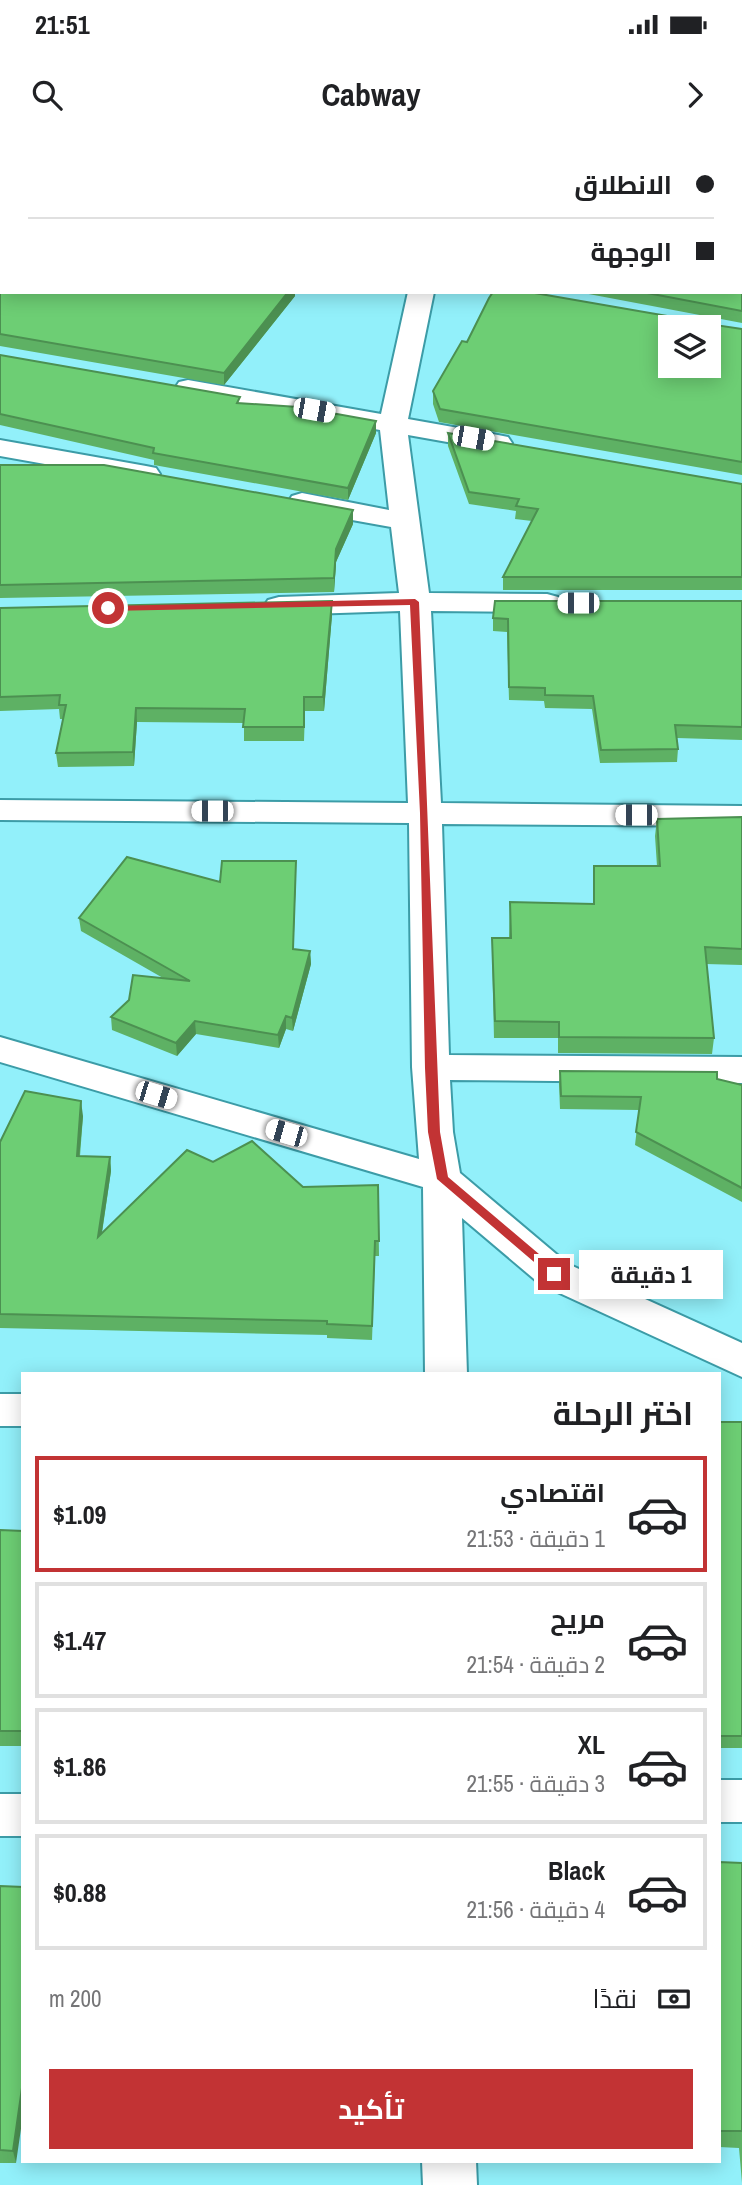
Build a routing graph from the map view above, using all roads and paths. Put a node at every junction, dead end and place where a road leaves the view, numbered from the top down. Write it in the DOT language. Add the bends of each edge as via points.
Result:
graph roads {
  1 [pos="421,294"];
  2 [pos="163,384"];
  3 [pos="393,424"];
  4 [pos="0,448"];
  5 [pos="527,448"];
  6 [pos="175,479"];
  7 [pos="282,499"];
  8 [pos="403,521"];
  9 [pos="415,602"];
  10 [pos="578,603"];
  11 [pos="256,607"];
  12 [pos="0,810"];
  13 [pos="425,813"];
  14 [pos="742,816"];
  15 [pos="0,1049"];
  16 [pos="431,1068"];
  17 [pos="742,1070"];
  18 [pos="442,1179"];
  19 [pos="742,1362"];
  20 [pos="446,1372"];
  21 [pos="0,1410"];
  22 [pos="21,1410"];
  23 [pos="721,1801"];
  24 [pos="742,1801"];
  25 [pos="0,1815"];
  26 [pos="21,1815"];
  27 [pos="449,2163"];
  28 [pos="450,2185"];
  1 -- 3 [label="street"];
  2 -- 3 [label="street"];
  3 -- 5 [label="street"];
  3 -- 8 [label="street"];
  4 -- 6 [label="street"];
  7 -- 8 [label="street"];
  8 -- 9 [label="street"];
  9 -- 10 [label="street"];
  9 -- 11 [label="street"];
  9 -- 13 [label="street"];
  12 -- 13 [label="street"];
  13 -- 14 [label="street"];
  13 -- 16 [label="street"];
  15 -- 18 [label="street"];
  16 -- 17 [label="street"];
  16 -- 18 [label="street"];
  18 -- 19 [label="street" via="554,1274"];
  18 -- 20 [label="street"];
  21 -- 22 [label="street"];
  23 -- 24 [label="street"];
  25 -- 26 [label="street"];
  27 -- 28 [label="street"];
}
